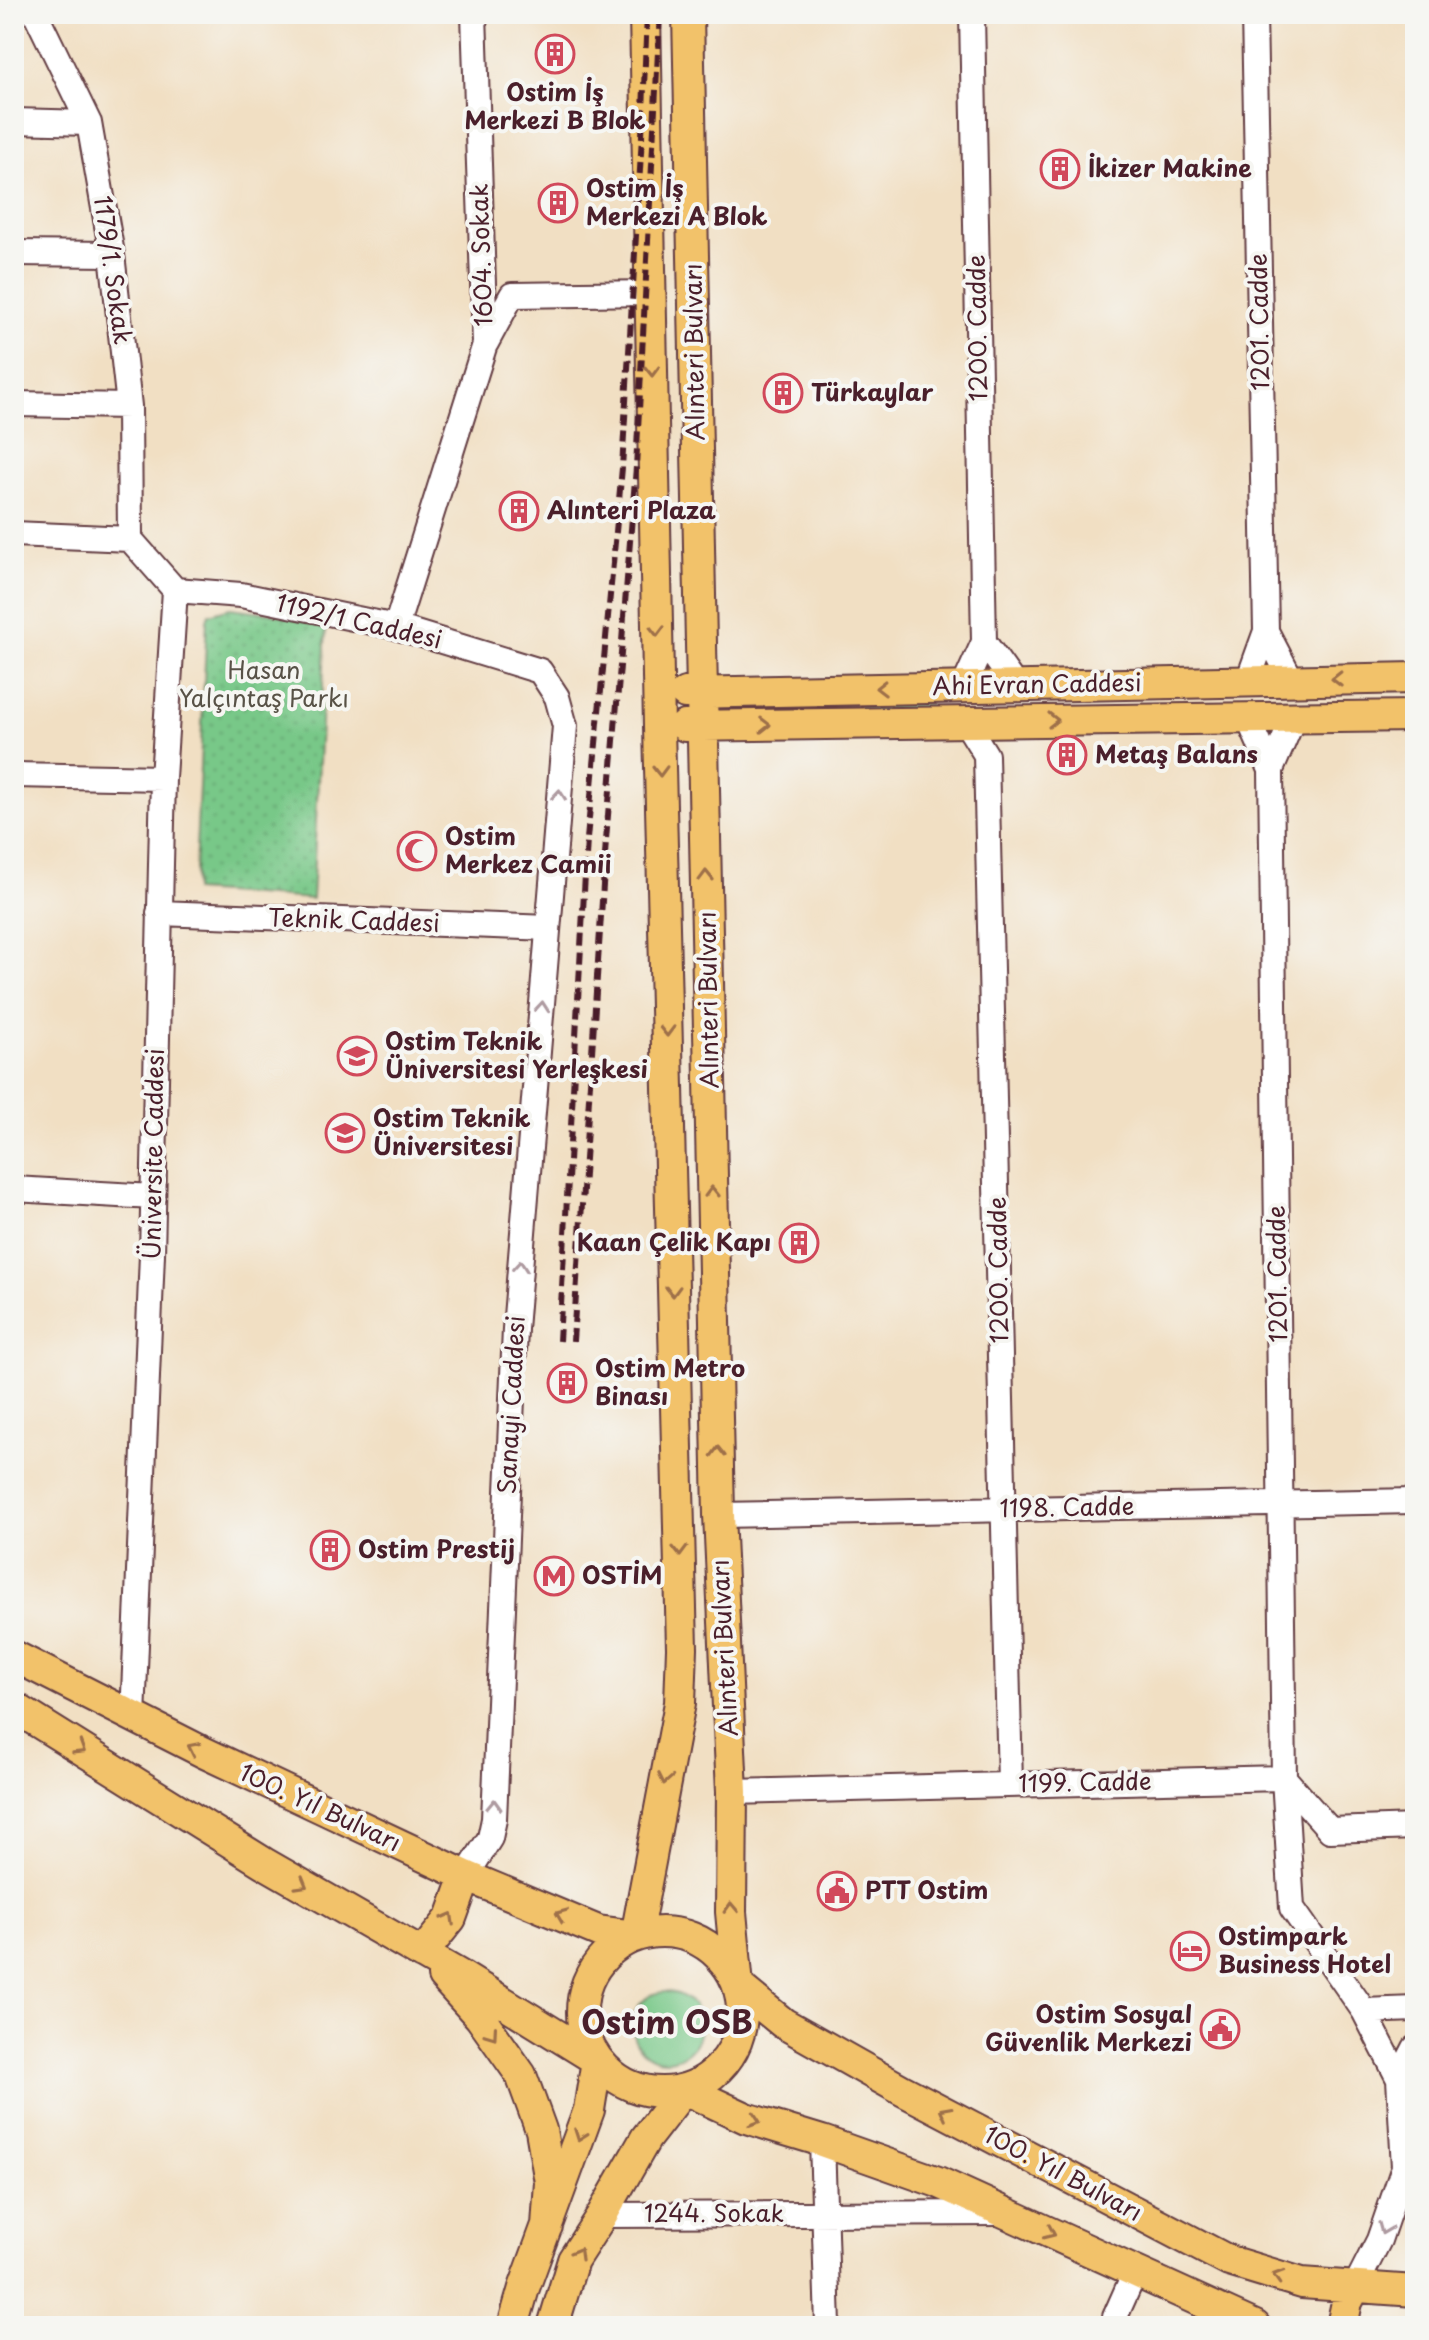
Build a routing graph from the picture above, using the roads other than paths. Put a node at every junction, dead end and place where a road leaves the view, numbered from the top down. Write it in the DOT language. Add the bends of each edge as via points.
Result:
graph roads {
  1 [pos="36,14"];
  2 [pos="474,14"];
  3 [pos="645,14"];
  4 [pos="688,14"];
  5 [pos="972,14"];
  6 [pos="1254,14"];
  7 [pos="14,121"];
  8 [pos="89,123"];
  9 [pos="14,253"];
  10 [pos="112,254"];
  11 [pos="651,293"];
  12 [pos="485,344"];
  13 [pos="14,404"];
  14 [pos="129,406"];
  15 [pos="14,534"];
  16 [pos="130,539"];
  17 [pos="175,590"];
  18 [pos="396,627"];
  19 [pos="1266,631"];
  20 [pos="984,642"];
  21 [pos="540,671"];
  22 [pos="1415,678"];
  23 [pos="1291,679"];
  24 [pos="1248,681"];
  25 [pos="1015,685"];
  26 [pos="964,686"];
  27 [pos="702,692"];
  28 [pos="659,693"];
  29 [pos="1415,716"];
  30 [pos="1294,717"];
  31 [pos="1012,720"];
  32 [pos="1249,720"];
  33 [pos="965,721"];
  34 [pos="703,726"];
  35 [pos="659,727"];
  36 [pos="986,755"];
  37 [pos="1271,770"];
  38 [pos="14,775"];
  39 [pos="163,778"];
  40 [pos="159,913"];
  41 [pos="548,928"];
  42 [pos="14,1189"];
  43 [pos="153,1197"];
  44 [pos="1415,1501"];
  45 [pos="1281,1504"];
  46 [pos="1005,1509"];
  47 [pos="719,1515"];
  48 [pos="14,1656"];
  49 [pos="14,1707"];
  50 [pos="133,1718"];
  51 [pos="1284,1778"];
  52 [pos="1010,1785"];
  53 [pos="732,1792"];
  54 [pos="1415,1827"];
  55 [pos="466,1876"];
  56 [pos="636,1936"];
  57 [pos="422,1954"];
  58 [pos="738,1986"];
  59 [pos="1415,2009"];
  60 [pos="1364,2011"];
  61 [pos="1415,2048"];
  62 [pos="597,2060"];
  63 [pos="1399,2079"];
  64 [pos="684,2089"];
  65 [pos="822,2141"];
  66 [pos="1404,2167"];
  67 [pos="1415,2206"];
  68 [pos="825,2213"];
  69 [pos="1005,2213"];
  70 [pos="602,2215"];
  71 [pos="547,2226"];
  72 [pos="1135,2272"];
  73 [pos="1355,2287"];
  74 [pos="1415,2291"];
  75 [pos="513,2326"];
  76 [pos="553,2326"];
  77 [pos="828,2326"];
  78 [pos="1114,2326"];
  79 [pos="1255,2326"];
  80 [pos="1342,2326"];
  1 -- 8 [label="street, 1179/1. Sokak"];
  2 -- 12 [label="street, 1604. Sokak"];
  3 -- 11 [label="main road, Alınteri Bulvarı"];
  4 -- 27 [label="main road, Alınteri Bulvarı"];
  5 -- 20 [label="street, 1200. Cadde"];
  6 -- 19 [label="street, 1201. Cadde"];
  7 -- 8 [label="street"];
  8 -- 10 [label="street, 1179/1. Sokak"];
  9 -- 10 [label="street"];
  10 -- 14 [label="street, 1179/1. Sokak"];
  11 -- 12 [label="street" via="512,295"];
  11 -- 28 [label="main road, Alınteri Bulvarı, one-way"];
  12 -- 18 [label="street, 1604. Sokak"];
  13 -- 14 [label="street"];
  14 -- 16 [label="street, 1179/1. Sokak"];
  15 -- 16 [label="street"];
  16 -- 17 [label="street"];
  17 -- 18 [label="street, 1192/1 Caddesi" via="241,595"];
  17 -- 39 [label="street, Üniversite Caddesi"];
  18 -- 21 [label="street, 1192/1 Caddesi"];
  19 -- 23 [label="street, 1201. Cadde"];
  19 -- 24 [label="street, 1201. Cadde"];
  20 -- 25 [label="street"];
  20 -- 26 [label="street, 1200. Cadde"];
  41 -- 21 [label="street, Sanayi Caddesi, one-way" via="565,726 557,697"];
  22 -- 23 [label="main road, Ahi Evran Caddesi, one-way"];
  23 -- 24 [label="main road, Ahi Evran Caddesi"];
  23 -- 30 [label="main road, 1201. Cadde"];
  24 -- 25 [label="main road, Ahi Evran Caddesi"];
  24 -- 32 [label="main road, 1201. Cadde"];
  25 -- 26 [label="main road, Ahi Evran Caddesi"];
  25 -- 31 [label="main road"];
  26 -- 27 [label="main road, Ahi Evran Caddesi, one-way"];
  26 -- 33 [label="main road, 1200. Cadde"];
  27 -- 28 [label="main road, Ahi Evran Caddesi"];
  27 -- 34 [label="main road, Alınteri Bulvarı"];
  28 -- 35 [label="main road, Alınteri Bulvarı"];
  29 -- 30 [label="main road, Ahi Evran Caddesi"];
  30 -- 32 [label="main road, Ahi Evran Caddesi"];
  30 -- 37 [label="street, 1201. Cadde"];
  31 -- 32 [label="main road, Ahi Evran Caddesi, one-way"];
  31 -- 33 [label="main road, Ahi Evran Caddesi"];
  31 -- 36 [label="street"];
  32 -- 37 [label="street, 1201. Cadde"];
  34 -- 33 [label="main road, Ahi Evran Caddesi, one-way"];
  33 -- 36 [label="street"];
  34 -- 35 [label="main road, Ahi Evran Caddesi"];
  47 -- 34 [label="main road, Alınteri Bulvarı, one-way"];
  35 -- 56 [label="main road, Alınteri Bulvarı, one-way" via="682,1648 680,1703"];
  36 -- 46 [label="street, 1200. Cadde"];
  37 -- 45 [label="street, 1201. Cadde"];
  38 -- 39 [label="street"];
  39 -- 40 [label="street, Üniversite Caddesi"];
  40 -- 41 [label="street, Teknik Caddesi"];
  40 -- 43 [label="street, Üniversite Caddesi"];
  55 -- 41 [label="street, Sanayi Caddesi, one-way" via="490,1838 494,1819 515,1329"];
  42 -- 43 [label="street"];
  43 -- 50 [label="street, Üniversite Caddesi"];
  44 -- 45 [label="street, 1198. Cadde"];
  45 -- 46 [label="street, 1198. Cadde"];
  45 -- 51 [label="street, 1201. Cadde"];
  46 -- 47 [label="street, 1198. Cadde"];
  46 -- 52 [label="street, 1200. Cadde"];
  47 -- 53 [label="main road, Alınteri Bulvarı"];
  48 -- 50 [label="main road, 100. Yıl Bulvarı"];
  49 -- 57 [label="main road, one-way" via="239,1848"];
  55 -- 50 [label="main road, 100. Yıl Bulvarı, one-way"];
  51 -- 52 [label="street, 1199. Cadde"];
  51 -- 54 [label="street" via="1330,1830"];
  51 -- 60 [label="street, 1201. Cadde" via="1292,1908"];
  52 -- 53 [label="street, 1199. Cadde"];
  58 -- 53 [label="main road, Alınteri Bulvarı, one-way" via="731,1912"];
  56 -- 55 [label="main road, 100. Yıl Bulvarı, one-way" via="598,1931"];
  57 -- 55 [label="main road, one-way" via="451,1918"];
  56 -- 58 [label="main road" via="681,1933 706,1943 726,1962"];
  56 -- 62 [label="main road" via="608,1952 584,1992 581,2016"];
  57 -- 62 [label="main road"];
  57 -- 71 [label="main road, one-way" via="480,2017 521,2075 541,2130 550,2182"];
  58 -- 64 [label="main road" via="738,2037 726,2060 707,2078"];
  73 -- 58 [label="main road, 100. Yıl Bulvarı, one-way" via="1302,2283 1229,2261 902,2090 783,2023"];
  59 -- 60 [label="street"];
  60 -- 63 [label="street, 1201. Cadde"];
  61 -- 63 [label="street"];
  62 -- 64 [label="main road" via="636,2088"];
  62 -- 71 [label="main road, one-way" via="589,2110"];
  63 -- 66 [label="street"];
  64 -- 65 [label="main road, one-way" via="746,2118"];
  64 -- 70 [label="main road" via="646,2138"];
  65 -- 68 [label="street"];
  65 -- 69 [label="main road" via="938,2182"];
  66 -- 67 [label="street"];
  66 -- 73 [label="street, one-way" via="1379,2240"];
  68 -- 69 [label="street, 1244. Sokak"];
  68 -- 70 [label="street, 1244. Sokak"];
  68 -- 77 [label="street"];
  69 -- 72 [label="main road, one-way"];
  76 -- 70 [label="main road, one-way" via="573,2260"];
  71 -- 75 [label="main road"];
  72 -- 78 [label="street"];
  72 -- 79 [label="main road"];
  73 -- 74 [label="main road, 100. Yıl Bulvarı"];
  73 -- 80 [label="main road"];
}
